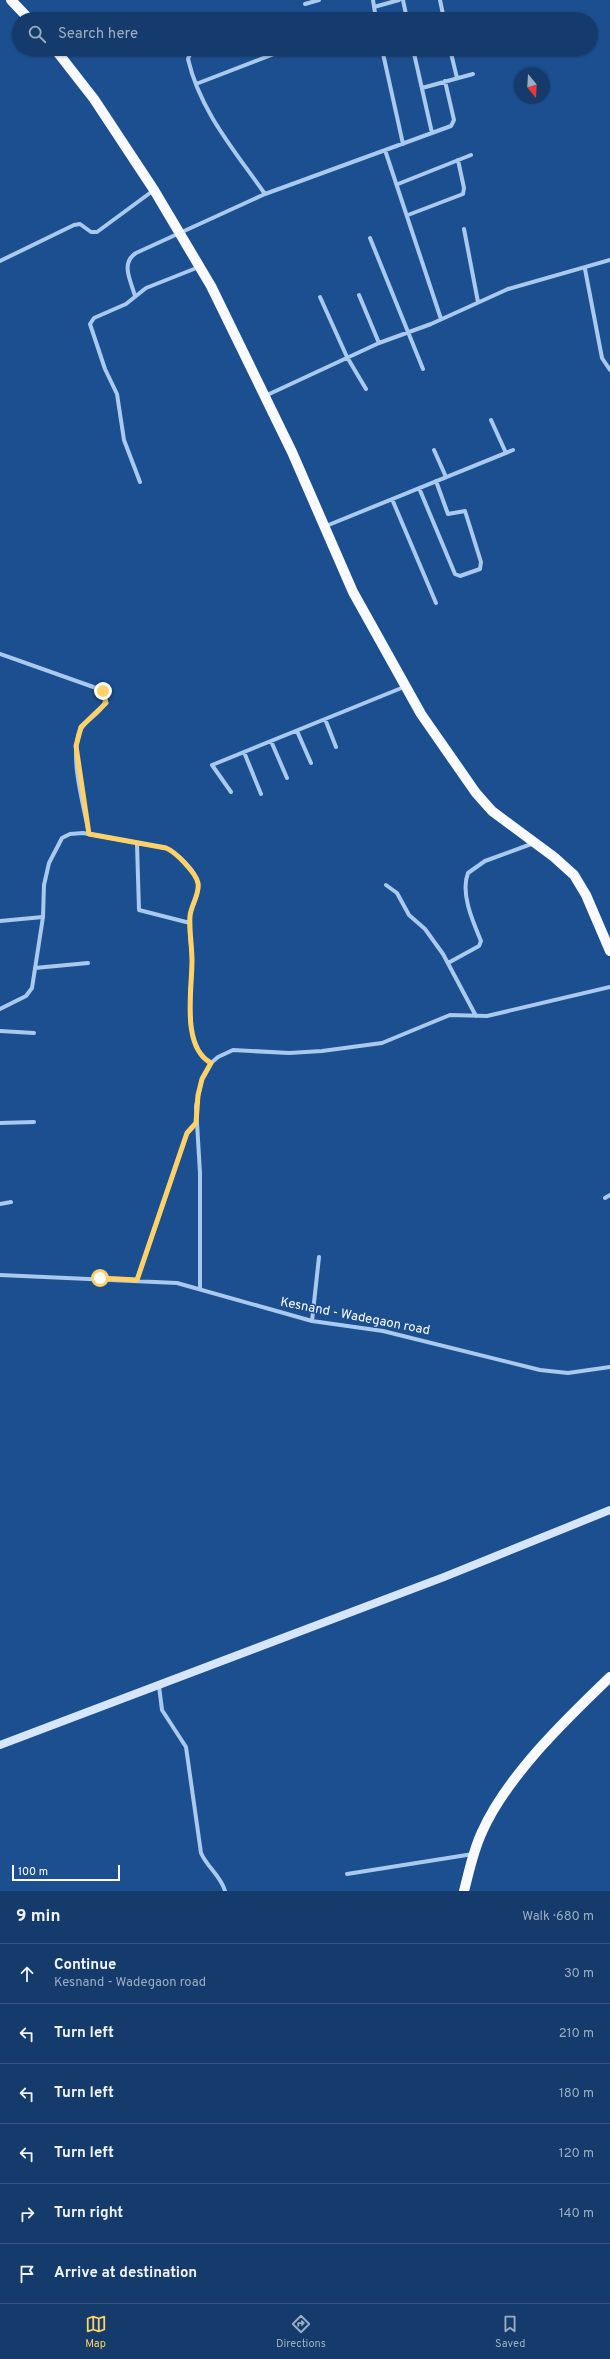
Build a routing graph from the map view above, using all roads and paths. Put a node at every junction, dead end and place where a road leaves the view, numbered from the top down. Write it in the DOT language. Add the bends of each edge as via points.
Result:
graph roads {
  1 [pos="11,0"];
  2 [pos="320,0"];
  3 [pos="372,0"];
  4 [pos="399,0"];
  5 [pos="403,0"];
  6 [pos="440,0"];
  7 [pos="305,4"];
  8 [pos="374,7"];
  9 [pos="22,12"];
  10 [pos="375,12"];
  11 [pos="406,12"];
  12 [pos="443,12"];
  13 [pos="60,56"];
  14 [pos="189,56"];
  15 [pos="269,56"];
  16 [pos="384,56"];
  17 [pos="415,56"];
  18 [pos="452,56"];
  19 [pos="473,74"];
  20 [pos="457,78"];
  21 [pos="445,81"];
  22 [pos="196,84"];
  23 [pos="422,88"];
  24 [pos="432,133"];
  25 [pos="403,144"];
  26 [pos="385,150"];
  27 [pos="471,155"];
  28 [pos="458,160"];
  29 [pos="398,184"];
  30 [pos="154,190"];
  31 [pos="265,194"];
  32 [pos="408,215"];
  33 [pos="464,228"];
  34 [pos="180,232"];
  35 [pos="370,238"];
  36 [pos="610,260"];
  37 [pos="0,261"];
  38 [pos="199,267"];
  39 [pos="585,269"];
  40 [pos="359,294"];
  41 [pos="135,296"];
  42 [pos="320,297"];
  43 [pos="478,302"];
  44 [pos="441,320"];
  45 [pos="409,332"];
  46 [pos="379,343"];
  47 [pos="347,357"];
  48 [pos="423,369"];
  49 [pos="610,370"];
  50 [pos="366,389"];
  51 [pos="264,396"];
  52 [pos="491,420"];
  53 [pos="434,450"];
  54 [pos="513,450"];
  55 [pos="506,453"];
  56 [pos="446,477"];
  57 [pos="140,482"];
  58 [pos="436,482"];
  59 [pos="419,488"];
  60 [pos="392,499"];
  61 [pos="325,526"];
  62 [pos="436,603"];
  63 [pos="0,654"];
  64 [pos="405,686"];
  65 [pos="325,719"];
  66 [pos="297,731"];
  67 [pos="271,741"];
  68 [pos="336,747"];
  69 [pos="244,752"];
  70 [pos="311,764"];
  71 [pos="287,778"];
  72 [pos="231,792"];
  73 [pos="261,794"];
  74 [pos="89,834"];
  75 [pos="534,843"];
  76 [pos="137,844"];
  77 [pos="386,885"];
  78 [pos="43,917"];
  79 [pos="0,921"];
  80 [pos="190,923"];
  81 [pos="610,951"];
  82 [pos="88,963"];
  83 [pos="448,963"];
  84 [pos="35,968"];
  85 [pos="610,987"];
  86 [pos="0,1009"];
  87 [pos="476,1016"];
  88 [pos="0,1031"];
  89 [pos="34,1033"];
  90 [pos="211,1063"];
  91 [pos="34,1122"];
  92 [pos="0,1123"];
  93 [pos="196,1123"];
  94 [pos="610,1195"];
  95 [pos="605,1198"];
  96 [pos="11,1202"];
  97 [pos="0,1204"];
  98 [pos="320,1257"];
  99 [pos="0,1275"];
  100 [pos="137,1280"];
  101 [pos="200,1288"];
  102 [pos="312,1321"];
  103 [pos="610,1367"];
  104 [pos="610,1510"];
  105 [pos="610,1677"];
  106 [pos="158,1686"];
  107 [pos="0,1745"];
  108 [pos="474,1854"];
  109 [pos="347,1874"];
  110 [pos="225,1891"];
  111 [pos="464,1891"];
  1 -- 9 [label="highway"];
  2 -- 7 [label="street"];
  3 -- 8 [label="street"];
  4 -- 8 [label="street"];
  5 -- 11 [label="street"];
  6 -- 12 [label="street"];
  8 -- 10 [label="street"];
  13 -- 30 [label="highway" via="94,99"];
  14 -- 22 [label="street"];
  15 -- 22 [label="street"];
  16 -- 25 [label="street"];
  17 -- 23 [label="street"];
  18 -- 20 [label="street"];
  19 -- 20 [label="street"];
  20 -- 21 [label="street"];
  21 -- 23 [label="street"];
  21 -- 24 [label="street" via="454,122 451,126"];
  22 -- 31 [label="street" via="212,119"];
  23 -- 24 [label="street"];
  24 -- 25 [label="street"];
  25 -- 26 [label="street"];
  26 -- 29 [label="street"];
  26 -- 31 [label="street"];
  27 -- 28 [label="street"];
  28 -- 29 [label="street"];
  28 -- 32 [label="street" via="463,194"];
  29 -- 32 [label="street"];
  30 -- 34 [label="highway"];
  30 -- 37 [label="street" via="97,232 91,232 80,224 74,225"];
  31 -- 34 [label="street"];
  32 -- 44 [label="street"];
  33 -- 43 [label="street"];
  34 -- 38 [label="highway"];
  34 -- 41 [label="street" via="129,258 127,265"];
  35 -- 45 [label="street"];
  36 -- 39 [label="street"];
  38 -- 41 [label="street" via="146,288"];
  38 -- 51 [label="highway"];
  39 -- 43 [label="street" via="570,270 508,289"];
  39 -- 49 [label="street" via="602,358"];
  40 -- 46 [label="street"];
  41 -- 57 [label="street" via="126,304 94,318 90,324 105,369 117,394 124,440"];
  42 -- 47 [label="street"];
  43 -- 44 [label="street"];
  44 -- 45 [label="street"];
  45 -- 46 [label="street"];
  45 -- 48 [label="street"];
  46 -- 47 [label="street"];
  47 -- 50 [label="street"];
  47 -- 51 [label="street"];
  51 -- 61 [label="highway"];
  52 -- 55 [label="street"];
  53 -- 56 [label="street"];
  54 -- 55 [label="street"];
  55 -- 56 [label="street"];
  56 -- 58 [label="street"];
  58 -- 59 [label="street"];
  58 -- 59 [label="street" via="448,514 465,511 482,565 480,569 460,576 456,574"];
  59 -- 60 [label="street"];
  60 -- 61 [label="street"];
  60 -- 62 [label="street"];
  61 -- 64 [label="highway" via="353,592"];
  63 -- 74 [label="street" via="92,686 103,691 105,695 106,703 81,727 76,746"];
  64 -- 65 [label="street"];
  64 -- 75 [label="highway" via="421,714 476,793 492,811"];
  65 -- 66 [label="street"];
  65 -- 68 [label="street"];
  66 -- 67 [label="street"];
  66 -- 70 [label="street"];
  67 -- 69 [label="street"];
  67 -- 71 [label="street"];
  69 -- 72 [label="street" via="212,765"];
  69 -- 73 [label="street"];
  74 -- 76 [label="street"];
  74 -- 78 [label="street" via="70,834 59,842 45,877"];
  75 -- 81 [label="highway" via="564,865 581,885"];
  75 -- 83 [label="street" via="485,861 468,873 465,886 471,918 481,941 479,946"];
  76 -- 80 [label="street" via="171,850 195,877 198,891"];
  76 -- 80 [label="street" via="139,910"];
  77 -- 83 [label="street" via="397,893 406,911 425,930"];
  78 -- 79 [label="street"];
  78 -- 84 [label="street"];
  80 -- 90 [label="street" via="191,1029 199,1054"];
  82 -- 84 [label="street"];
  83 -- 87 [label="street"];
  84 -- 86 [label="street" via="29,993"];
  85 -- 87 [label="street" via="487,1016"];
  87 -- 90 [label="street" via="450,1015 382,1044 295,1053 233,1050"];
  88 -- 89 [label="street"];
  90 -- 93 [label="street" via="202,1079"];
  91 -- 92 [label="street"];
  93 -- 100 [label="street" via="187,1133"];
  93 -- 101 [label="street" via="200,1173"];
  94 -- 95 [label="street"];
  96 -- 97 [label="street"];
  98 -- 102 [label="street"];
  99 -- 100 [label="street, Kesnand - Wadegaon road"];
  100 -- 101 [label="street, Kesnand - Wadegaon road" via="165,1281"];
  101 -- 102 [label="street, Kesnand - Wadegaon road"];
  102 -- 103 [label="street, Kesnand - Wadegaon road" via="383,1331 555,1373"];
  104 -- 106 [label="main road" via="444,1577"];
  105 -- 108 [label="highway" via="566,1719 519,1776 488,1819"];
  106 -- 107 [label="main road"];
  106 -- 110 [label="street" via="162,1710 186,1747 201,1852"];
  108 -- 109 [label="street"];
  108 -- 111 [label="highway"];
}
